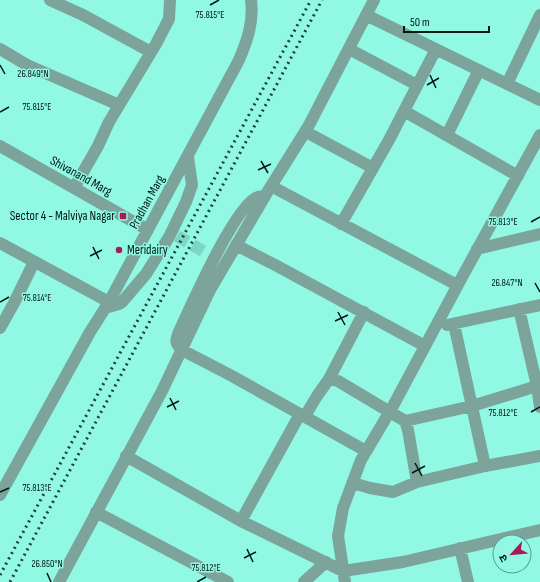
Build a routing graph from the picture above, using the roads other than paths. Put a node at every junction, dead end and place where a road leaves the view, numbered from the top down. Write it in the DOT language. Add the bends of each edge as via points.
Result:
graph roads {
  1 [pos="50,0"];
  2 [pos="170,0"];
  3 [pos="251,0"];
  4 [pos="374,0"];
  5 [pos="366,15"];
  6 [pos="540,15"];
  7 [pos="0,49"];
  8 [pos="349,49"];
  9 [pos="436,49"];
  10 [pos="151,52"];
  11 [pos="479,70"];
  12 [pos="507,84"];
  13 [pos="417,85"];
  14 [pos="540,100"];
  15 [pos="119,105"];
  16 [pos="404,111"];
  17 [pos="306,132"];
  18 [pos="447,135"];
  19 [pos="540,135"];
  20 [pos="0,146"];
  21 [pos="188,157"];
  22 [pos="373,168"];
  23 [pos="518,176"];
  24 [pos="74,188"];
  25 [pos="268,191"];
  26 [pos="341,224"];
  27 [pos="148,230"];
  28 [pos="540,234"];
  29 [pos="0,243"];
  30 [pos="236,245"];
  31 [pos="477,249"];
  32 [pos="34,262"];
  33 [pos="457,285"];
  34 [pos="107,305"];
  35 [pos="540,305"];
  36 [pos="519,309"];
  37 [pos="364,312"];
  38 [pos="454,324"];
  39 [pos="436,326"];
  40 [pos="0,328"];
  41 [pos="425,346"];
  42 [pos="182,350"];
  43 [pos="329,379"];
  44 [pos="537,386"];
  45 [pos="472,406"];
  46 [pos="540,407"];
  47 [pos="390,412"];
  48 [pos="302,415"];
  49 [pos="405,421"];
  50 [pos="366,451"];
  51 [pos="126,456"];
  52 [pos="540,456"];
  53 [pos="485,466"];
  54 [pos="417,482"];
  55 [pos="353,483"];
  56 [pos="0,495"];
  57 [pos="96,512"];
  58 [pos="241,521"];
  59 [pos="540,531"];
  60 [pos="460,548"];
  61 [pos="326,562"];
  62 [pos="344,576"];
  63 [pos="211,578"];
  64 [pos="58,582"];
  65 [pos="228,582"];
  66 [pos="304,582"];
  67 [pos="468,582"];
  1 -- 10 [label="street"];
  2 -- 10 [label="street" via="169,19"];
  3 -- 21 [label="street, Pradhan Marg" via="253,11 245,46"];
  4 -- 5 [label="street"];
  5 -- 8 [label="street"];
  5 -- 9 [label="street"];
  6 -- 12 [label="street"];
  7 -- 15 [label="street" via="26,65"];
  8 -- 13 [label="street"];
  8 -- 17 [label="street"];
  9 -- 11 [label="street"];
  9 -- 13 [label="street"];
  10 -- 15 [label="street"];
  11 -- 12 [label="street"];
  11 -- 18 [label="street"];
  12 -- 14 [label="street"];
  13 -- 16 [label="street"];
  15 -- 24 [label="street"];
  16 -- 18 [label="street"];
  16 -- 22 [label="street"];
  17 -- 22 [label="street"];
  17 -- 25 [label="street"];
  18 -- 23 [label="street"];
  19 -- 23 [label="street"];
  20 -- 24 [label="street, Shivanand Marg"];
  21 -- 27 [label="street, Pradhan Marg"];
  21 -- 34 [label="street" via="192,185 174,235 122,302"];
  22 -- 26 [label="street"];
  23 -- 31 [label="street"];
  24 -- 27 [label="street, Shivanand Marg"];
  25 -- 26 [label="street"];
  25 -- 30 [label="street"];
  25 -- 42 [label="street" via="254,199 242,212 211,256 176,340"];
  26 -- 33 [label="street"];
  27 -- 34 [label="street, Pradhan Marg"];
  28 -- 31 [label="street"];
  29 -- 32 [label="street"];
  30 -- 37 [label="street"];
  30 -- 42 [label="street" via="210,290"];
  31 -- 33 [label="street"];
  32 -- 34 [label="street"];
  32 -- 40 [label="street"];
  33 -- 39 [label="street"];
  34 -- 56 [label="street, Pradhan Marg"];
  35 -- 36 [label="street"];
  36 -- 38 [label="street"];
  36 -- 44 [label="street"];
  37 -- 41 [label="street"];
  37 -- 43 [label="street"];
  38 -- 39 [label="street"];
  38 -- 45 [label="street"];
  39 -- 41 [label="street"];
  41 -- 47 [label="street"];
  42 -- 48 [label="street"];
  42 -- 51 [label="street"];
  43 -- 47 [label="street"];
  43 -- 48 [label="street"];
  44 -- 45 [label="street"];
  44 -- 46 [label="street"];
  45 -- 49 [label="street"];
  45 -- 53 [label="street"];
  47 -- 49 [label="street"];
  47 -- 50 [label="street"];
  48 -- 50 [label="street"];
  48 -- 58 [label="street"];
  49 -- 54 [label="street"];
  50 -- 55 [label="street"];
  51 -- 57 [label="street"];
  51 -- 58 [label="street"];
  52 -- 53 [label="street"];
  53 -- 54 [label="street"];
  54 -- 55 [label="street" via="393,492"];
  55 -- 62 [label="street" via="343,508 338,536"];
  57 -- 63 [label="street"];
  57 -- 64 [label="street"];
  58 -- 61 [label="street"];
  59 -- 60 [label="street"];
  60 -- 62 [label="street"];
  60 -- 67 [label="street"];
  61 -- 62 [label="street"];
  61 -- 66 [label="street"];
  63 -- 65 [label="street"];
}
